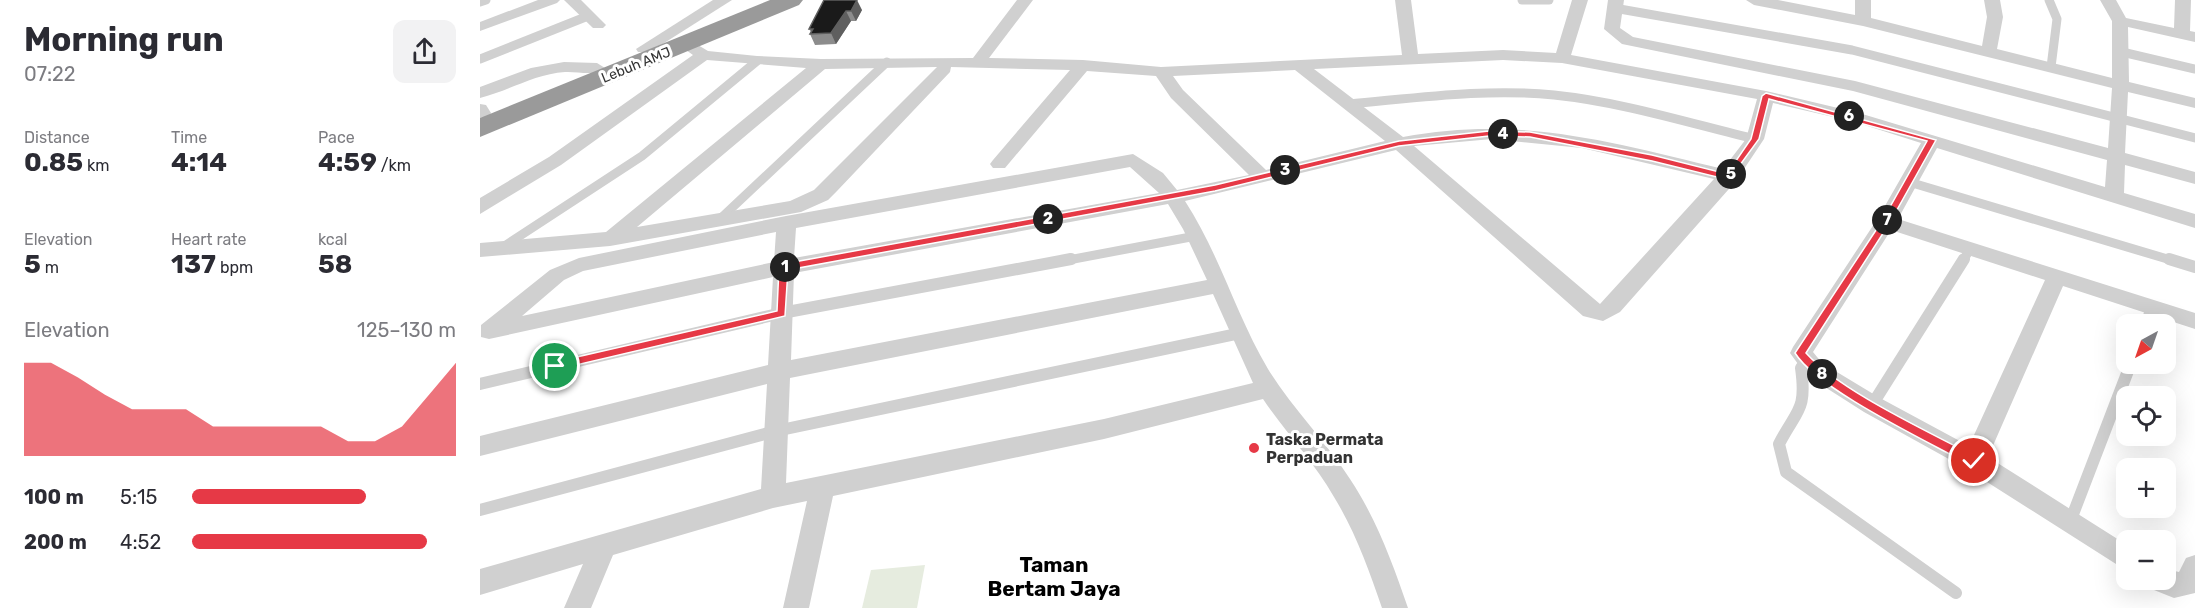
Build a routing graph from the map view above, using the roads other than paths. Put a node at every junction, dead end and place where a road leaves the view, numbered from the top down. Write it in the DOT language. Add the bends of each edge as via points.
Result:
graph roads {
  1 [pos="486,0"];
  2 [pos="552,0"];
  3 [pos="572,0"];
  4 [pos="724,0"];
  5 [pos="761,0"];
  6 [pos="790,0"];
  7 [pos="1025,0"];
  8 [pos="1403,0"];
  9 [pos="1522,0"];
  10 [pos="1549,0"];
  11 [pos="1580,0"];
  12 [pos="1754,0"];
  13 [pos="1863,0"];
  14 [pos="1992,0"];
  15 [pos="2049,0"];
  16 [pos="2108,0"];
  17 [pos="2183,0"];
  18 [pos="480,2"];
  19 [pos="1615,4"];
  20 [pos="1806,5"];
  21 [pos="593,21"];
  22 [pos="1863,21"];
  23 [pos="2120,21"];
  24 [pos="482,27"];
  25 [pos="2189,35"];
  26 [pos="644,49"];
  27 [pos="695,50"];
  28 [pos="1989,51"];
  29 [pos="2122,52"];
  30 [pos="1562,58"];
  31 [pos="480,59"];
  32 [pos="1411,59"];
  33 [pos="757,61"];
  34 [pos="887,62"];
  35 [pos="977,63"];
  36 [pos="821,64"];
  37 [pos="1083,65"];
  38 [pos="1298,65"];
  39 [pos="2051,67"];
  40 [pos="944,69"];
  41 [pos="2195,69"];
  42 [pos="1161,72"];
  43 [pos="2121,84"];
  44 [pos="1766,96"];
  45 [pos="2195,103"];
  46 [pos="1349,104"];
  47 [pos="480,112"];
  48 [pos="2120,118"];
  49 [pos="2195,138"];
  50 [pos="1755,139"];
  51 [pos="1932,140"];
  52 [pos="1399,143"];
  53 [pos="2118,156"];
  54 [pos="999,164"];
  55 [pos="1261,176"];
  56 [pos="1729,177"];
  57 [pos="2195,177"];
  58 [pos="1909,182"];
  59 [pos="1171,197"];
  60 [pos="2114,197"];
  61 [pos="480,207"];
  62 [pos="719,220"];
  63 [pos="2195,221"];
  64 [pos="1886,222"];
  65 [pos="786,223"];
  66 [pos="1196,236"];
  67 [pos="610,239"];
  68 [pos="500,249"];
  69 [pos="1970,249"];
  70 [pos="480,250"];
  71 [pos="783,267"];
  72 [pos="2195,267"];
  73 [pos="2056,278"];
  74 [pos="1220,285"];
  75 [pos="782,313"];
  76 [pos="2144,314"];
  77 [pos="2176,319"];
  78 [pos="2195,321"];
  79 [pos="1241,333"];
  80 [pos="485,335"];
  81 [pos="1806,361"];
  82 [pos="778,372"];
  83 [pos="2127,374"];
  84 [pos="480,384"];
  85 [pos="1269,388"];
  86 [pos="1872,405"];
  87 [pos="776,431"];
  88 [pos="480,446"];
  89 [pos="1974,461"];
  90 [pos="822,489"];
  91 [pos="773,497"];
  92 [pos="480,510"];
  93 [pos="2070,522"];
  94 [pos="604,547"];
  95 [pos="2116,552"];
  96 [pos="2195,567"];
  97 [pos="480,582"];
  98 [pos="2176,585"];
  99 [pos="1956,593"];
  100 [pos="577,608"];
  101 [pos="796,608"];
  102 [pos="1395,608"];
  1 -- 18 [label="lane"];
  2 -- 24 [label="street"];
  3 -- 21 [label="street"];
  4 -- 26 [label="street"];
  5 -- 26 [label="highway, Lebuh AMJ"];
  6 -- 27 [label="highway, Lebuh AMJ"];
  7 -- 35 [label="street"];
  8 -- 32 [label="street"];
  9 -- 10 [label="lane"];
  11 -- 30 [label="street"];
  12 -- 20 [label="street"];
  13 -- 22 [label="street"];
  14 -- 28 [label="street" via="1995,17"];
  15 -- 39 [label="lane" via="2057,18"];
  16 -- 23 [label="street"];
  17 -- 25 [label="street"];
  19 -- 48 [label="lane" via="1852,50"];
  19 -- 53 [label="street" via="1612,29 1628,41 1855,86"];
  20 -- 22 [label="street"];
  21 -- 31 [label="lane"];
  22 -- 28 [label="street"];
  23 -- 25 [label="street"];
  23 -- 29 [label="street"];
  26 -- 47 [label="highway, Lebuh AMJ"];
  27 -- 33 [label="street"];
  27 -- 47 [label="highway, Lebuh AMJ"];
  27 -- 61 [label="street" via="555,161"];
  28 -- 39 [label="street"];
  29 -- 41 [label="lane"];
  29 -- 43 [label="street"];
  30 -- 32 [label="street" via="1503,55"];
  30 -- 44 [label="street"];
  32 -- 38 [label="street"];
  33 -- 36 [label="street"];
  33 -- 68 [label="lane" via="642,156"];
  34 -- 35 [label="street"];
  34 -- 36 [label="street"];
  34 -- 62 [label="lane"];
  35 -- 37 [label="street"];
  36 -- 67 [label="street"];
  37 -- 42 [label="street"];
  37 -- 54 [label="street"];
  38 -- 42 [label="street"];
  38 -- 46 [label="street"];
  39 -- 43 [label="street"];
  40 -- 62 [label="street" via="821,195 794,207"];
  42 -- 55 [label="street"];
  43 -- 45 [label="street"];
  43 -- 48 [label="street"];
  44 -- 50 [label="street"];
  44 -- 51 [label="street"];
  46 -- 50 [label="lane" via="1526,93 1636,111"];
  46 -- 52 [label="street"];
  48 -- 49 [label="lane"];
  48 -- 53 [label="street"];
  50 -- 56 [label="street"];
  51 -- 58 [label="street"];
  51 -- 60 [label="street"];
  52 -- 55 [label="street"];
  52 -- 56 [label="street" via="1489,133 1530,135 1641,155"];
  52 -- 56 [label="street" via="1590,310 1603,313"];
  53 -- 57 [label="street"];
  53 -- 60 [label="street"];
  55 -- 59 [label="street"];
  58 -- 64 [label="street"];
  58 -- 72 [label="lane"];
  59 -- 65 [label="street" via="1143,165 1133,160"];
  59 -- 66 [label="street"];
  59 -- 71 [label="street"];
  60 -- 63 [label="street"];
  62 -- 67 [label="street"];
  64 -- 69 [label="street"];
  64 -- 81 [label="street" via="1800,353"];
  65 -- 71 [label="street"];
  65 -- 80 [label="street" via="579,265 557,275"];
  66 -- 74 [label="street"];
  66 -- 75 [label="lane"];
  67 -- 68 [label="street"];
  68 -- 70 [label="street"];
  69 -- 73 [label="street"];
  69 -- 86 [label="lane"];
  71 -- 75 [label="street"];
  71 -- 80 [label="street"];
  73 -- 76 [label="street"];
  73 -- 89 [label="street"];
  74 -- 79 [label="street"];
  74 -- 82 [label="street"];
  75 -- 82 [label="street"];
  75 -- 84 [label="lane"];
  77 -- 78 [label="street"];
  79 -- 85 [label="street"];
  79 -- 87 [label="lane"];
  81 -- 86 [label="street"];
  81 -- 99 [label="lane" via="1801,368 1802,409 1779,444 1786,472"];
  82 -- 87 [label="street"];
  82 -- 88 [label="street"];
  83 -- 93 [label="lane"];
  85 -- 90 [label="street" via="1104,429"];
  85 -- 102 [label="street" via="1342,487 1365,529"];
  86 -- 89 [label="street"];
  87 -- 91 [label="street"];
  87 -- 92 [label="lane"];
  89 -- 93 [label="street"];
  90 -- 91 [label="street"];
  90 -- 101 [label="street"];
  91 -- 94 [label="street"];
  93 -- 95 [label="street"];
  94 -- 97 [label="street"];
  94 -- 100 [label="street"];
  96 -- 98 [label="street" via="2187,584"];
}
